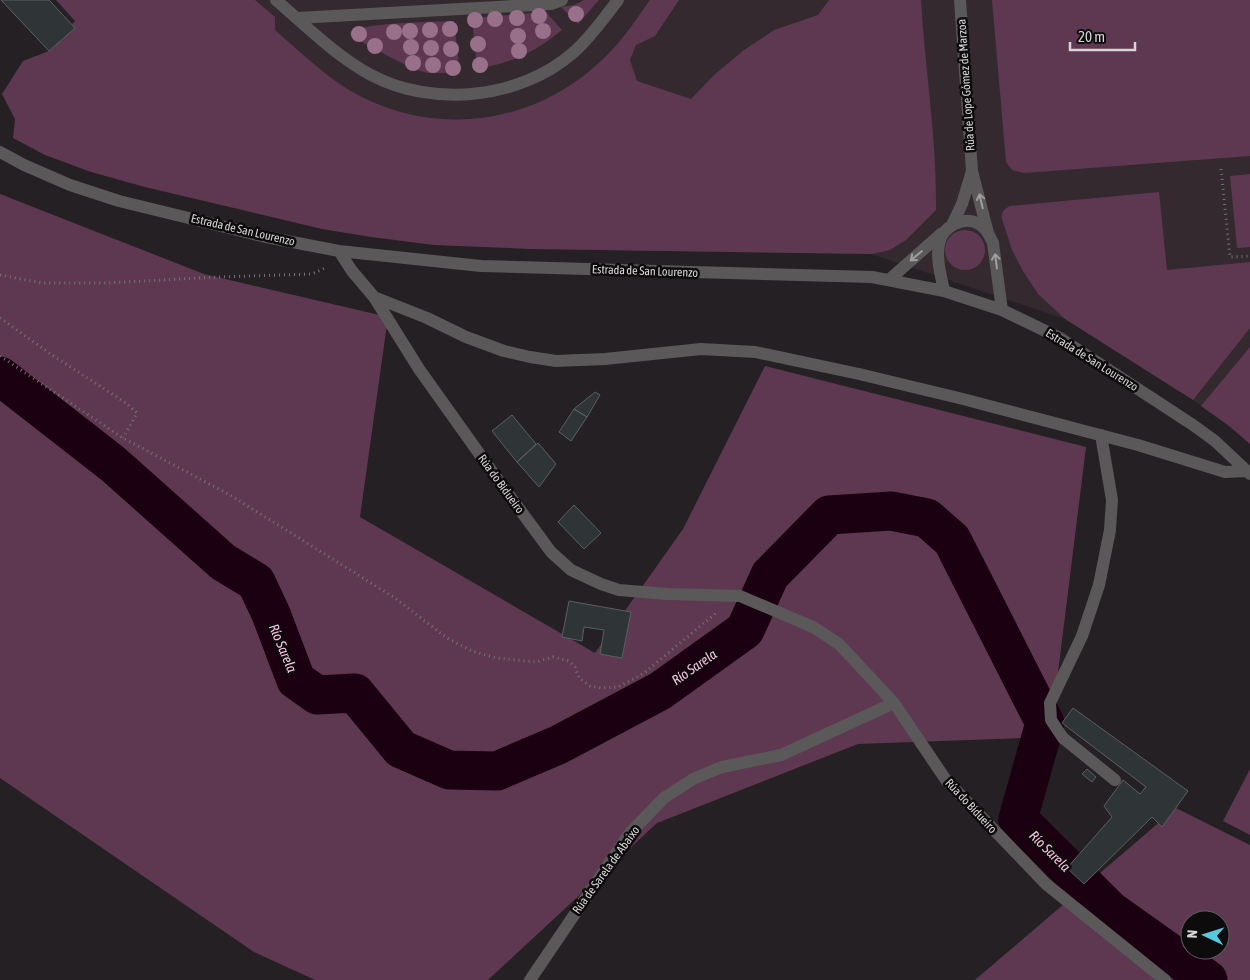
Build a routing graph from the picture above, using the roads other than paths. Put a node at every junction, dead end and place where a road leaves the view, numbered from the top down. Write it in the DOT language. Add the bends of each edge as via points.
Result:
graph roads {
  1 [pos="276,0"];
  2 [pos="562,0"];
  3 [pos="618,0"];
  4 [pos="960,0"];
  5 [pos="296,18"];
  6 [pos="0,152"];
  7 [pos="972,170"];
  8 [pos="947,229"];
  9 [pos="988,233"];
  10 [pos="339,251"];
  11 [pos="890,280"];
  12 [pos="944,291"];
  13 [pos="374,297"];
  14 [pos="1002,310"];
  15 [pos="1101,435"];
  16 [pos="1249,473"];
  17 [pos="894,703"];
  18 [pos="1115,780"];
  19 [pos="530,980"];
  20 [pos="1165,980"];
  1 -- 5 [label="street"];
  2 -- 5 [label="street" via="551,4"];
  3 -- 5 [label="street" via="587,40 554,67 508,86 450,95 389,84 335,51"];
  4 -- 7 [label="street, Rúa de Lope Gómez de Marzoa"];
  6 -- 10 [label="street, Estrada de San Lourenzo" via="70,185 120,201 266,237"];
  7 -- 8 [label="street, Rúa de Lope Gómez de Marzoa" via="962,204"];
  9 -- 7 [label="street, Rúa de Lope Gómez de Marzoa, one-way"];
  8 -- 9 [label="street" via="962,221 972,221"];
  8 -- 11 [label="street, Rúa de Lope Gómez de Marzoa, one-way"];
  8 -- 12 [label="street, Rúa de Lope Gómez de Marzoa" via="938,253"];
  14 -- 9 [label="street, Rúa de Lope Gómez de Marzoa, one-way" via="996,254"];
  10 -- 11 [label="street, Estrada de San Lourenzo" via="481,266"];
  10 -- 13 [label="street, Rúa do Bidueiro"];
  11 -- 12 [label="street, Estrada de San Lourenzo"];
  12 -- 14 [label="street, Estrada de San Lourenzo"];
  13 -- 15 [label="street" via="466,337 530,357 556,361 702,349 755,352 859,374"];
  13 -- 17 [label="street, Rúa do Bidueiro" via="419,369 493,472 551,552 571,570 619,590 740,596 813,627 839,644"];
  14 -- 16 [label="street, Estrada de San Lourenzo" via="1060,338 1193,425"];
  15 -- 16 [label="street" via="1225,472"];
  15 -- 18 [label="street" via="1112,500 1110,530 1099,585 1082,636 1050,703 1051,720 1063,738"];
  17 -- 19 [label="street, Rúa de Sarela de Abaixo" via="781,755 722,767 693,779 664,798 629,834"];
  17 -- 20 [label="street, Rúa do Bidueiro" via="946,780 1046,884"];
}
